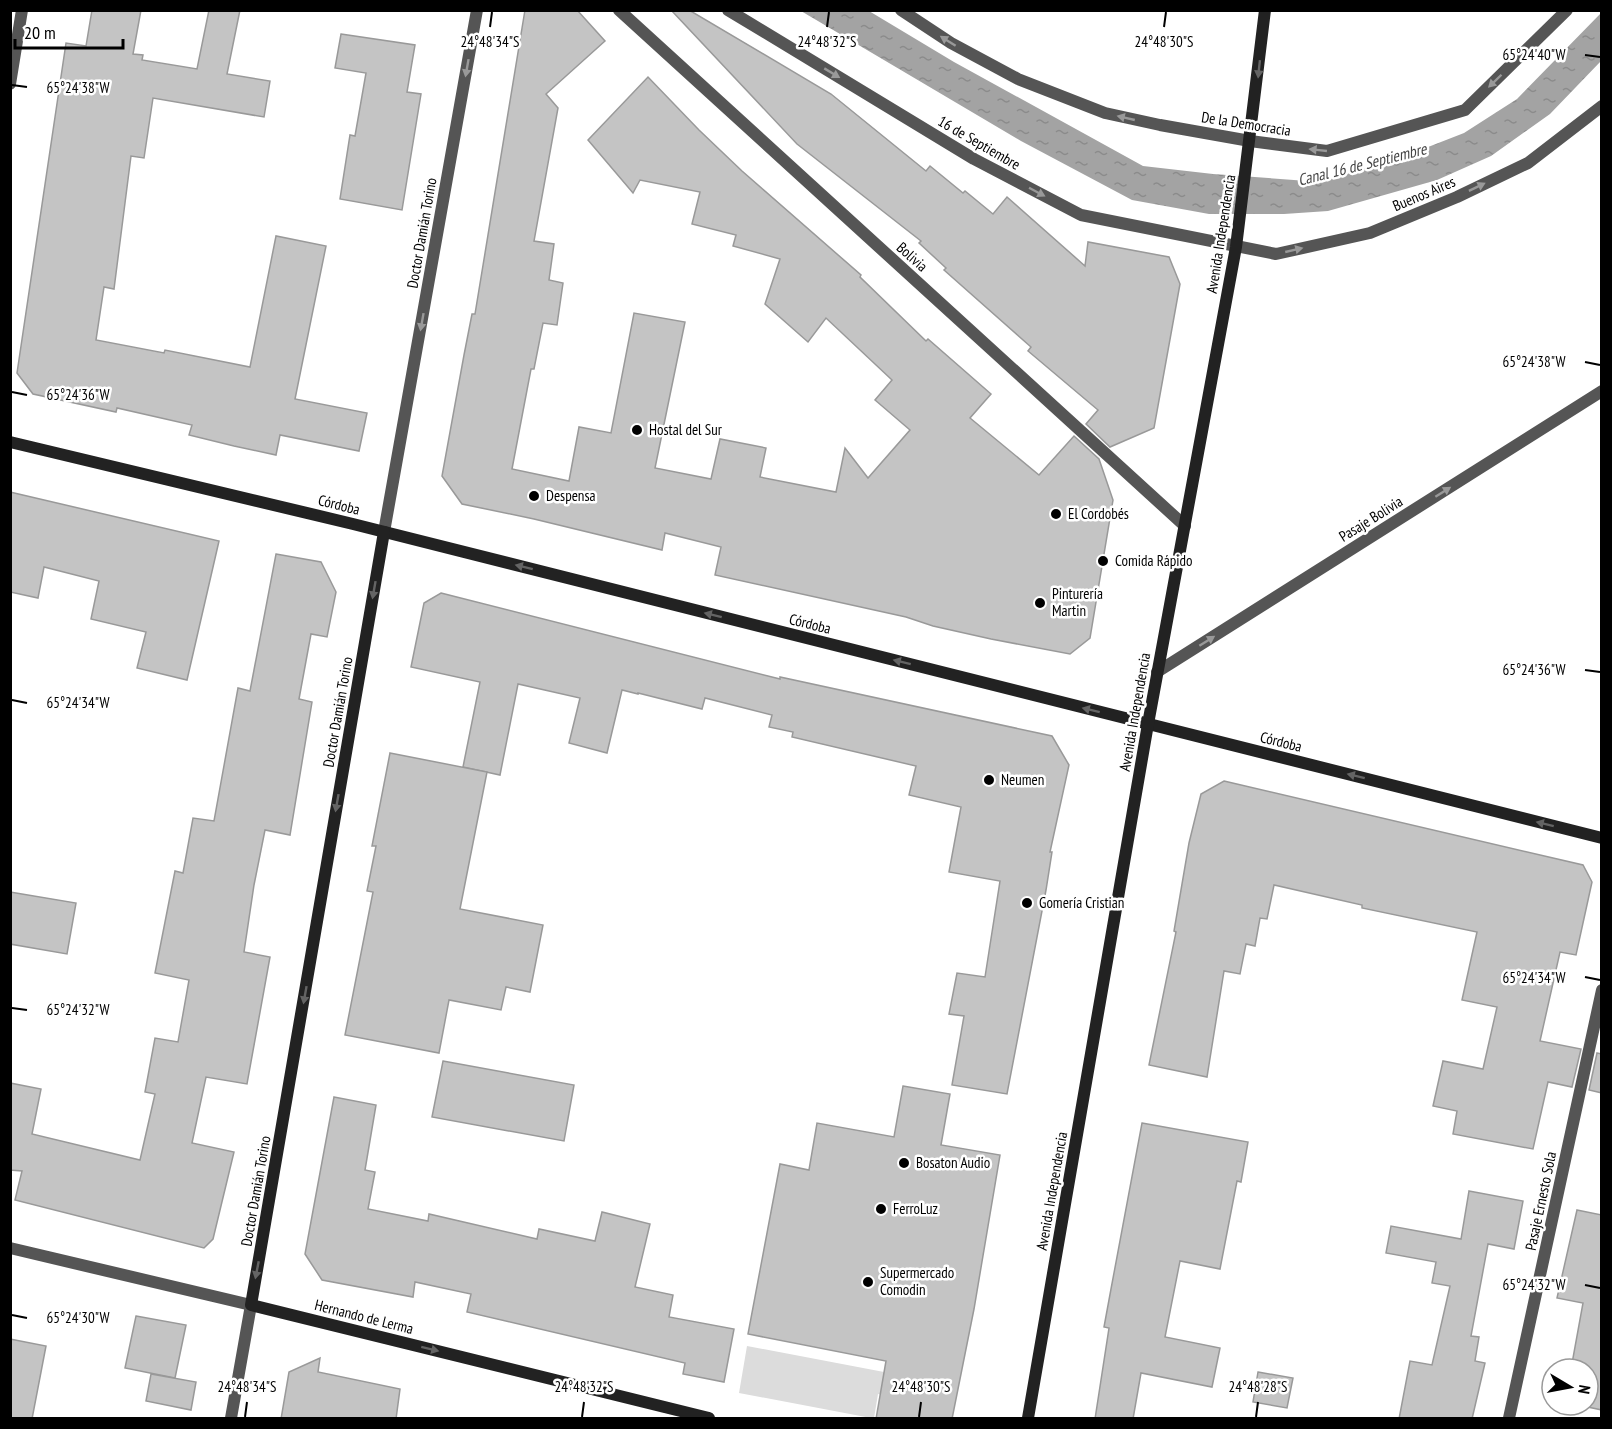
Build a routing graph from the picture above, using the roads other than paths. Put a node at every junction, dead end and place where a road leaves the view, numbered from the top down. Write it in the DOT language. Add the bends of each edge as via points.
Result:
graph roads {
  1 [pos="22,10"];
  2 [pos="477,10"];
  3 [pos="619,10"];
  4 [pos="728,10"];
  5 [pos="901,10"];
  6 [pos="1265,10"];
  7 [pos="1567,10"];
  8 [pos="10,84"];
  9 [pos="1602,106"];
  10 [pos="1250,141"];
  11 [pos="1236,247"];
  12 [pos="1601,391"];
  13 [pos="10,442"];
  14 [pos="1185,526"];
  15 [pos="384,532"];
  16 [pos="1157,672"];
  17 [pos="1148,724"];
  18 [pos="1602,838"];
  19 [pos="1602,990"];
  20 [pos="10,1248"];
  21 [pos="251,1305"];
  22 [pos="231,1419"];
  23 [pos="709,1419"];
  24 [pos="1028,1419"];
  25 [pos="1509,1419"];
  1 -- 8 [label="street"];
  2 -- 15 [label="street, Doctor Damián Torino, one-way"];
  3 -- 14 [label="street, Bolivia"];
  4 -- 11 [label="street, 16 de Septiembre, one-way" via="974,159 1081,216"];
  10 -- 5 [label="street, De la Democracia, one-way" via="1105,113 1018,79 951,43"];
  6 -- 10 [label="main road, Avenida Independencia, one-way"];
  7 -- 10 [label="street, De la Democracia, one-way" via="1465,110 1327,152"];
  11 -- 9 [label="street, Buenos Aires, one-way" via="1276,254 1370,233 1528,163"];
  10 -- 11 [label="main road, Avenida Independencia"];
  11 -- 14 [label="main road, Avenida Independencia"];
  16 -- 12 [label="street, Pasaje Bolivia, one-way"];
  13 -- 15 [label="main road, Córdoba"];
  14 -- 16 [label="main road, Avenida Independencia"];
  17 -- 15 [label="main road, Córdoba, one-way"];
  15 -- 21 [label="main road, Doctor Damián Torino, one-way"];
  16 -- 17 [label="main road, Avenida Independencia"];
  18 -- 17 [label="main road, Córdoba, one-way"];
  17 -- 24 [label="main road, Avenida Independencia"];
  19 -- 25 [label="street, Pasaje Ernesto Sola"];
  20 -- 21 [label="street, Hernando de Lerma"];
  21 -- 22 [label="street, Doctor Damián Torino"];
  21 -- 23 [label="main road, Hernando de Lerma, one-way"];
}
